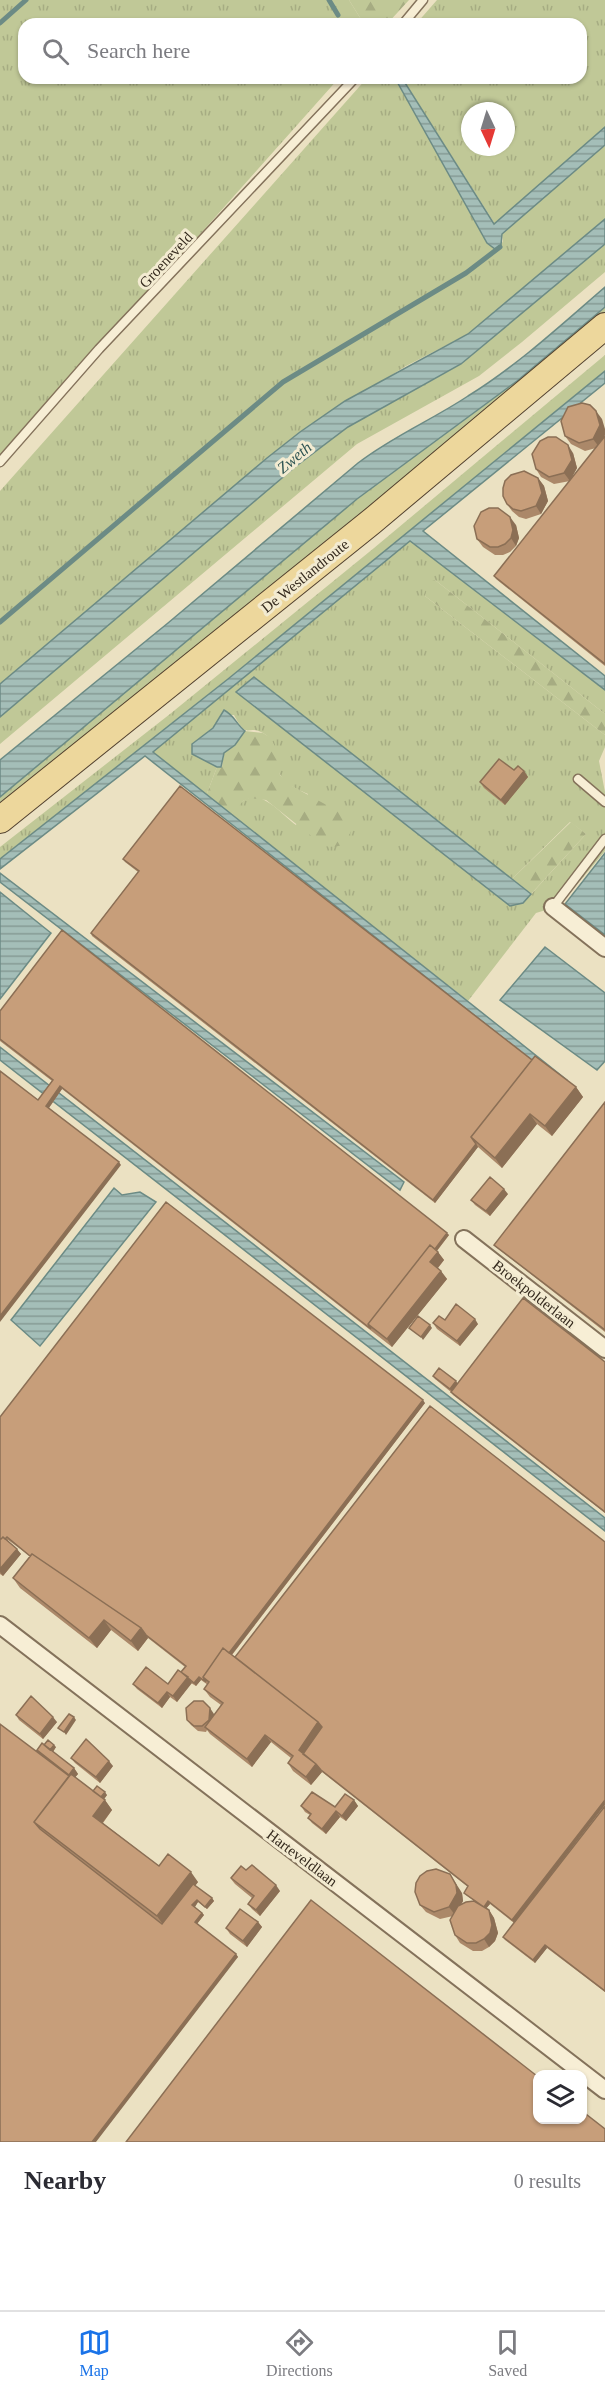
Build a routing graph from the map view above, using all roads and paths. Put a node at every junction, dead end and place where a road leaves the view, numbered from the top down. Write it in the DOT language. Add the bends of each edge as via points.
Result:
graph roads {
  1 [pos="423,0"];
  2 [pos="408,18"];
  3 [pos="349,84"];
  4 [pos="605,326"];
  5 [pos="605,345"];
  6 [pos="0,462"];
  7 [pos="578,779"];
  8 [pos="605,802"];
  9 [pos="0,820"];
  10 [pos="0,839"];
  11 [pos="605,839"];
  12 [pos="553,907"];
  13 [pos="605,948"];
  14 [pos="464,1239"];
  15 [pos="605,1348"];
  16 [pos="0,1625"];
  17 [pos="605,2090"];
  1 -- 2 [label="lane"];
  3 -- 6 [label="lane, Groeneveld" via="99,350"];
  4 -- 9 [label="main road, De Westlandroute" via="362,530"];
  5 -- 10 [label="main road, De Westlandroute" via="380,535"];
  7 -- 8 [label="lane"];
  11 -- 12 [label="lane"];
  12 -- 13 [label="street"];
  14 -- 15 [label="street, Broekpolderlaan"];
  16 -- 17 [label="street, Harteveldlaan"];
}
